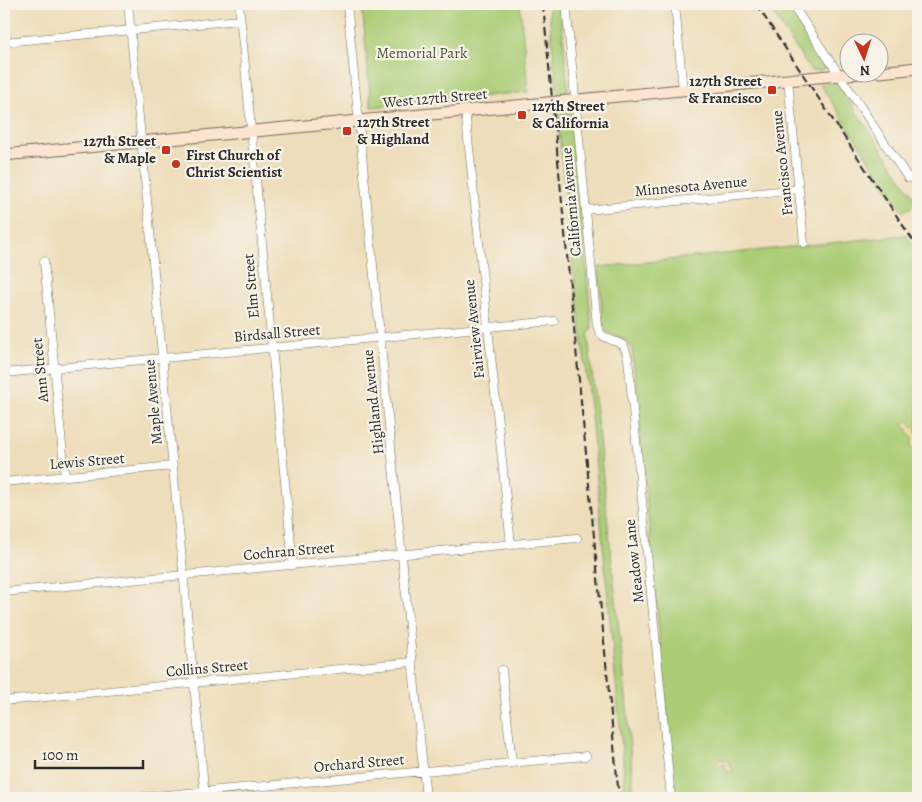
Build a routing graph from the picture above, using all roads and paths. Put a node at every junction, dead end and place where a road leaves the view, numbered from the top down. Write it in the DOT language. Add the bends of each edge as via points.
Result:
graph roads {
  1 [pos="128,4"];
  2 [pos="239,4"];
  3 [pos="347,4"];
  4 [pos="566,4"];
  5 [pos="675,4"];
  6 [pos="792,4"];
  7 [pos="240,20"];
  8 [pos="131,30"];
  9 [pos="4,42"];
  10 [pos="918,68"];
  11 [pos="890,71"];
  12 [pos="840,75"];
  13 [pos="788,80"];
  14 [pos="845,82"];
  15 [pos="684,90"];
  16 [pos="576,100"];
  17 [pos="465,110"];
  18 [pos="360,120"];
  19 [pos="251,130"];
  20 [pos="142,141"];
  21 [pos="4,155"];
  22 [pos="918,177"];
  23 [pos="799,190"];
  24 [pos="586,210"];
  25 [pos="804,243"];
  26 [pos="44,261"];
  27 [pos="554,321"];
  28 [pos="488,327"];
  29 [pos="602,336"];
  30 [pos="381,338"];
  31 [pos="271,348"];
  32 [pos="163,358"];
  33 [pos="54,368"];
  34 [pos="4,373"];
  35 [pos="173,466"];
  36 [pos="64,476"];
  37 [pos="4,482"];
  38 [pos="578,538"];
  39 [pos="511,544"];
  40 [pos="402,555"];
  41 [pos="293,565"];
  42 [pos="184,575"];
  43 [pos="4,592"];
  44 [pos="412,662"];
  45 [pos="502,670"];
  46 [pos="194,683"];
  47 [pos="4,701"];
  48 [pos="586,756"];
  49 [pos="512,763"];
  50 [pos="423,771"];
  51 [pos="205,795"];
  52 [pos="134,798"];
  53 [pos="426,798"];
  54 [pos="671,798"];
  1 -- 8 [label="street, Maple Avenue"];
  2 -- 7 [label="street, Elm Street"];
  3 -- 18 [label="street, Highland Avenue"];
  4 -- 16 [label="street, California Avenue"];
  5 -- 15 [label="street"];
  6 -- 12 [label="street"];
  7 -- 8 [label="street"];
  7 -- 19 [label="street, Elm Street"];
  8 -- 9 [label="street"];
  8 -- 20 [label="street, Maple Avenue"];
  10 -- 11 [label="main road"];
  12 -- 13 [label="main road, West 127th Street"];
  13 -- 15 [label="main road, West 127th Street"];
  13 -- 23 [label="street, Francisco Avenue"];
  14 -- 22 [label="street" via="908,178"];
  15 -- 16 [label="main road, West 127th Street"];
  16 -- 17 [label="main road, West 127th Street"];
  16 -- 24 [label="street, California Avenue"];
  17 -- 18 [label="main road, West 127th Street"];
  17 -- 28 [label="street, Fairview Avenue"];
  18 -- 19 [label="main road, West 127th Street"];
  18 -- 30 [label="street, Highland Avenue"];
  19 -- 20 [label="main road, West 127th Street"];
  19 -- 31 [label="street, Elm Street"];
  20 -- 21 [label="main road, West 127th Street"];
  20 -- 32 [label="street, Maple Avenue"];
  23 -- 24 [label="street, Minnesota Avenue"];
  23 -- 25 [label="street, Francisco Avenue"];
  24 -- 29 [label="street, California Avenue" via="597,325"];
  26 -- 33 [label="street, Ann Street"];
  27 -- 28 [label="street, Birdsall Street"];
  28 -- 30 [label="street, Birdsall Street"];
  28 -- 39 [label="street, Fairview Avenue"];
  29 -- 54 [label="street, Meadow Lane" via="621,344 628,358"];
  30 -- 31 [label="street, Birdsall Street"];
  30 -- 40 [label="street, Highland Avenue"];
  31 -- 32 [label="street, Birdsall Street"];
  31 -- 41 [label="street, Elm Street"];
  32 -- 33 [label="street, Birdsall Street"];
  32 -- 35 [label="street, Maple Avenue"];
  33 -- 34 [label="street, Birdsall Street"];
  33 -- 36 [label="street, Ann Street"];
  35 -- 36 [label="street, Lewis Street"];
  35 -- 42 [label="street, Maple Avenue"];
  36 -- 37 [label="street, Lewis Street"];
  38 -- 39 [label="street, Cochran Street"];
  39 -- 40 [label="street, Cochran Street"];
  40 -- 41 [label="street, Cochran Street"];
  40 -- 44 [label="street, Highland Avenue"];
  41 -- 42 [label="street, Cochran Street"];
  42 -- 43 [label="street, Cochran Street"];
  42 -- 46 [label="street, Maple Avenue"];
  44 -- 46 [label="street, Collins Street"];
  44 -- 50 [label="street, Highland Avenue"];
  45 -- 49 [label="street"];
  46 -- 47 [label="street, Collins Street"];
  46 -- 51 [label="street, Maple Avenue"];
  48 -- 49 [label="street, Orchard Street"];
  49 -- 50 [label="street, Orchard Street"];
  50 -- 51 [label="street, Orchard Street"];
  50 -- 53 [label="street, Highland Avenue"];
  51 -- 52 [label="street, Orchard Street"];
}
